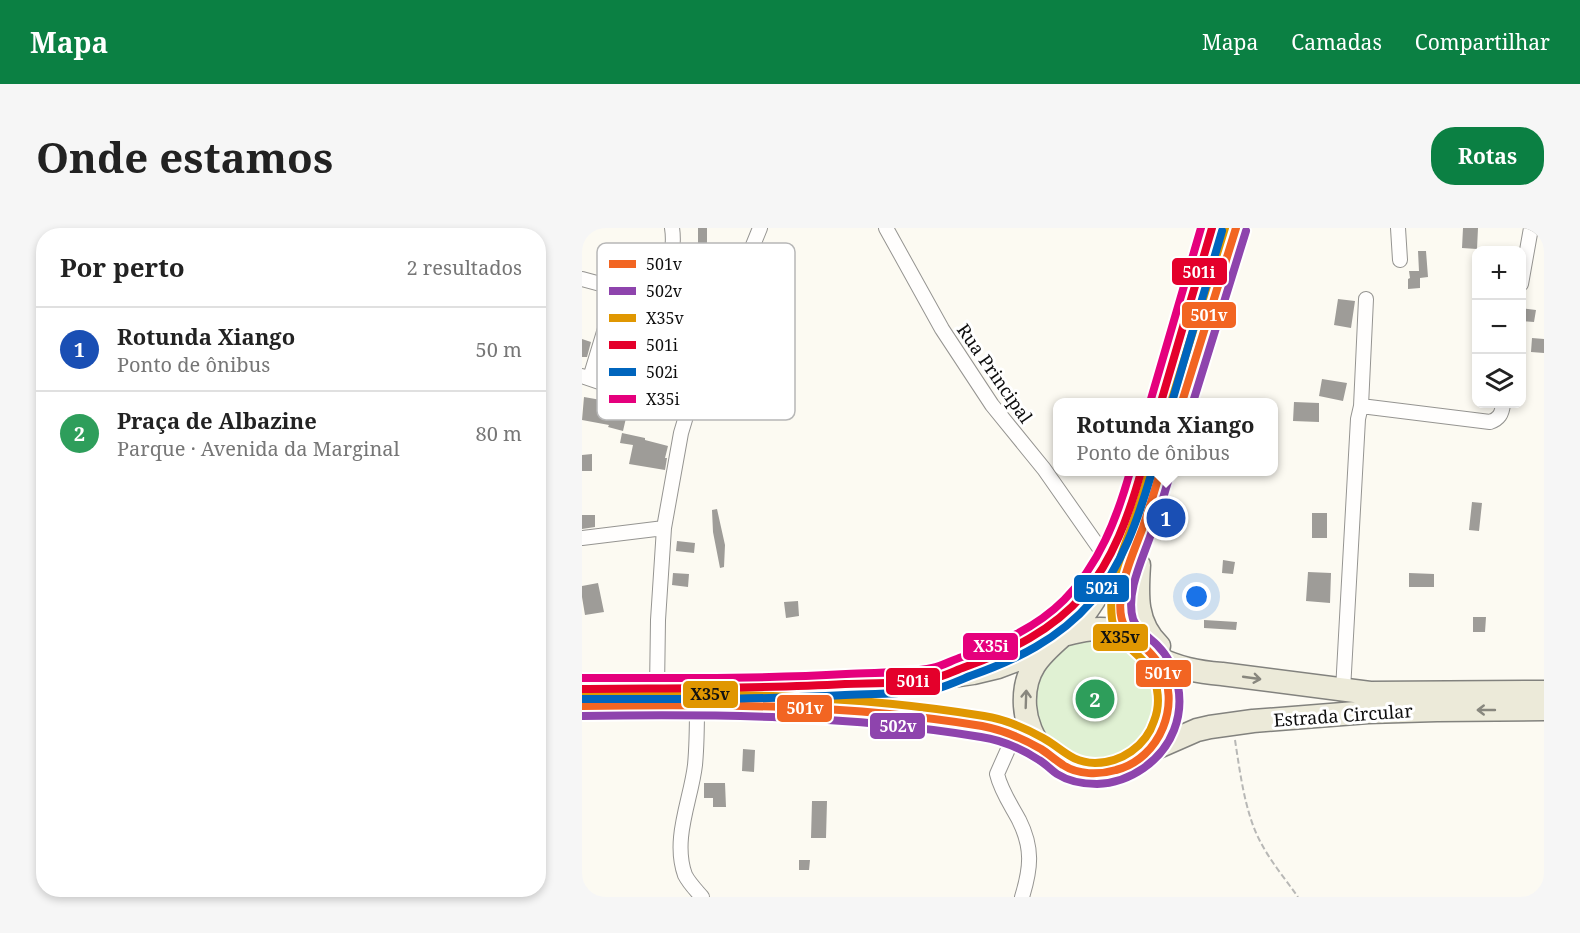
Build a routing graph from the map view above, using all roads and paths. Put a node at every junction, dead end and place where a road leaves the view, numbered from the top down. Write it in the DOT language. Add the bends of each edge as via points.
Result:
graph roads {
  1 [pos="672,228"];
  2 [pos="760,228"];
  3 [pos="886,228"];
  4 [pos="1212,228"];
  5 [pos="1236,228"];
  6 [pos="1398,228"];
  7 [pos="1531,228"];
  8 [pos="673,243"];
  9 [pos="754,243"];
  10 [pos="1526,256"];
  11 [pos="1400,260"];
  12 [pos="582,279"];
  13 [pos="597,283"];
  14 [pos="1366,298"];
  15 [pos="597,346"];
  16 [pos="586,377"];
  17 [pos="1162,398"];
  18 [pos="1183,398"];
  19 [pos="1361,406"];
  20 [pos="1502,408"];
  21 [pos="685,420"];
  22 [pos="1140,476"];
  23 [pos="1158,476"];
  24 [pos="1132,505"];
  25 [pos="664,528"];
  26 [pos="1140,533"];
  27 [pos="582,538"];
  28 [pos="1107,559"];
  29 [pos="1059,638"];
  30 [pos="1150,654"];
  31 [pos="1222,674"];
  32 [pos="933,679"];
  33 [pos="657,688"];
  34 [pos="582,689"];
  35 [pos="1343,690"];
  36 [pos="1544,692"];
  37 [pos="697,704"];
  38 [pos="582,706"];
  39 [pos="1544,709"];
  40 [pos="951,722"];
  41 [pos="1243,724"];
  42 [pos="1009,747"];
  43 [pos="1045,752"];
  44 [pos="1148,752"];
  45 [pos="702,897"];
  46 [pos="1022,897"];
  47 [pos="1298,897"];
  1 -- 8 [label="street"];
  2 -- 9 [label="street"];
  3 -- 28 [label="street, Rua Principal" via="942,329 992,405 1044,469"];
  4 -- 17 [label="main road"];
  5 -- 18 [label="main road"];
  6 -- 11 [label="street"];
  7 -- 10 [label="street"];
  12 -- 13 [label="street"];
  14 -- 19 [label="street"];
  15 -- 16 [label="street"];
  19 -- 20 [label="street" via="1490,422 1500,416"];
  19 -- 35 [label="street"];
  21 -- 25 [label="street"];
  22 -- 24 [label="main road"];
  23 -- 26 [label="main road, Estrada Circular"];
  24 -- 28 [label="main road"];
  24 -- 29 [label="main road" via="1098,594"];
  25 -- 27 [label="street"];
  25 -- 33 [label="street"];
  26 -- 30 [label="main road, Estrada Circular" via="1120,605 1123,623"];
  26 -- 31 [label="main road" via="1137,593 1145,629 1172,655"];
  28 -- 32 [label="main road" via="1086,593 1047,628 984,661"];
  29 -- 30 [label="main road" via="1093,628 1113,630 1131,637"];
  29 -- 32 [label="main road" via="998,667"];
  43 -- 29 [label="main road, one-way" via="1029,726 1025,695 1029,675 1039,657"];
  30 -- 31 [label="main road, Estrada Circular" via="1186,670"];
  30 -- 44 [label="main road" via="1164,675 1169,696 1160,736"];
  31 -- 35 [label="main road, Estrada Circular, one-way"];
  32 -- 33 [label="main road" via="724,690"];
  33 -- 34 [label="main road"];
  35 -- 36 [label="main road, Estrada Circular"];
  37 -- 38 [label="main road"];
  37 -- 40 [label="main road" via="819,708"];
  37 -- 45 [label="street" via="695,765 680,844 686,876"];
  39 -- 41 [label="main road, Estrada Circular, one-way" via="1368,712"];
  40 -- 42 [label="main road"];
  40 -- 43 [label="main road" via="995,729"];
  41 -- 42 [label="main road" via="1186,743 1136,776 1105,785 1066,780"];
  41 -- 44 [label="main road, Estrada Circular" via="1197,730"];
  41 -- 47 [label="path" via="1243,788 1252,819 1260,843"];
  42 -- 46 [label="street" via="997,774 1030,852"];
  43 -- 44 [label="main road" via="1085,773 1119,769"];
}
